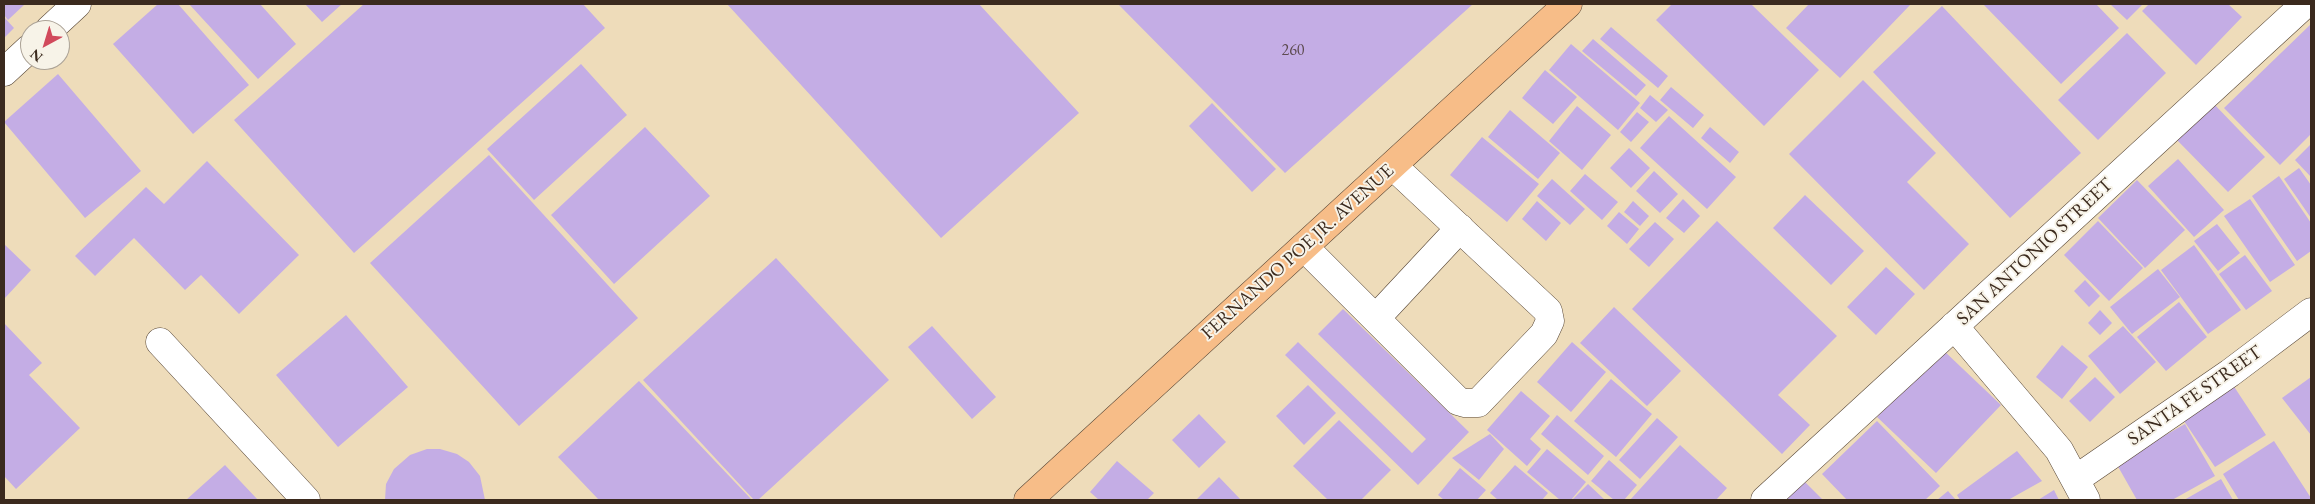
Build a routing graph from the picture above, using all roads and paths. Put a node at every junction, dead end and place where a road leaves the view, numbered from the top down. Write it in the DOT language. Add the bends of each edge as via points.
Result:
graph roads {
  1 [pos="77,4"];
  2 [pos="1568,4"];
  3 [pos="2305,4"];
  4 [pos="60,20"];
  5 [pos="20,57"];
  6 [pos="4,72"];
  7 [pos="1393,166"];
  8 [pos="1460,228"];
  9 [pos="1304,247"];
  10 [pos="2311,312"];
  11 [pos="1376,318"];
  12 [pos="1954,326"];
  13 [pos="160,342"];
  14 [pos="2081,489"];
  15 [pos="306,500"];
  16 [pos="1028,500"];
  17 [pos="1765,500"];
  1 -- 4 [label="street"];
  2 -- 7 [label="main road, FERNANDO POE JR. AVENUE"];
  3 -- 12 [label="street, SAN ANTONIO STREET"];
  5 -- 6 [label="street"];
  7 -- 8 [label="street"];
  7 -- 9 [label="main road, FERNANDO POE JR. AVENUE"];
  8 -- 11 [label="street"];
  8 -- 11 [label="street" via="1548,311 1550,321 1544,334 1478,403 1465,403 1458,401"];
  9 -- 11 [label="street"];
  9 -- 16 [label="main road, FERNANDO POE JR. AVENUE"];
  10 -- 14 [label="street, SANTA FE STREET"];
  12 -- 14 [label="street" via="2059,450"];
  12 -- 17 [label="street, SAN ANTONIO STREET"];
  13 -- 15 [label="street"];
}
